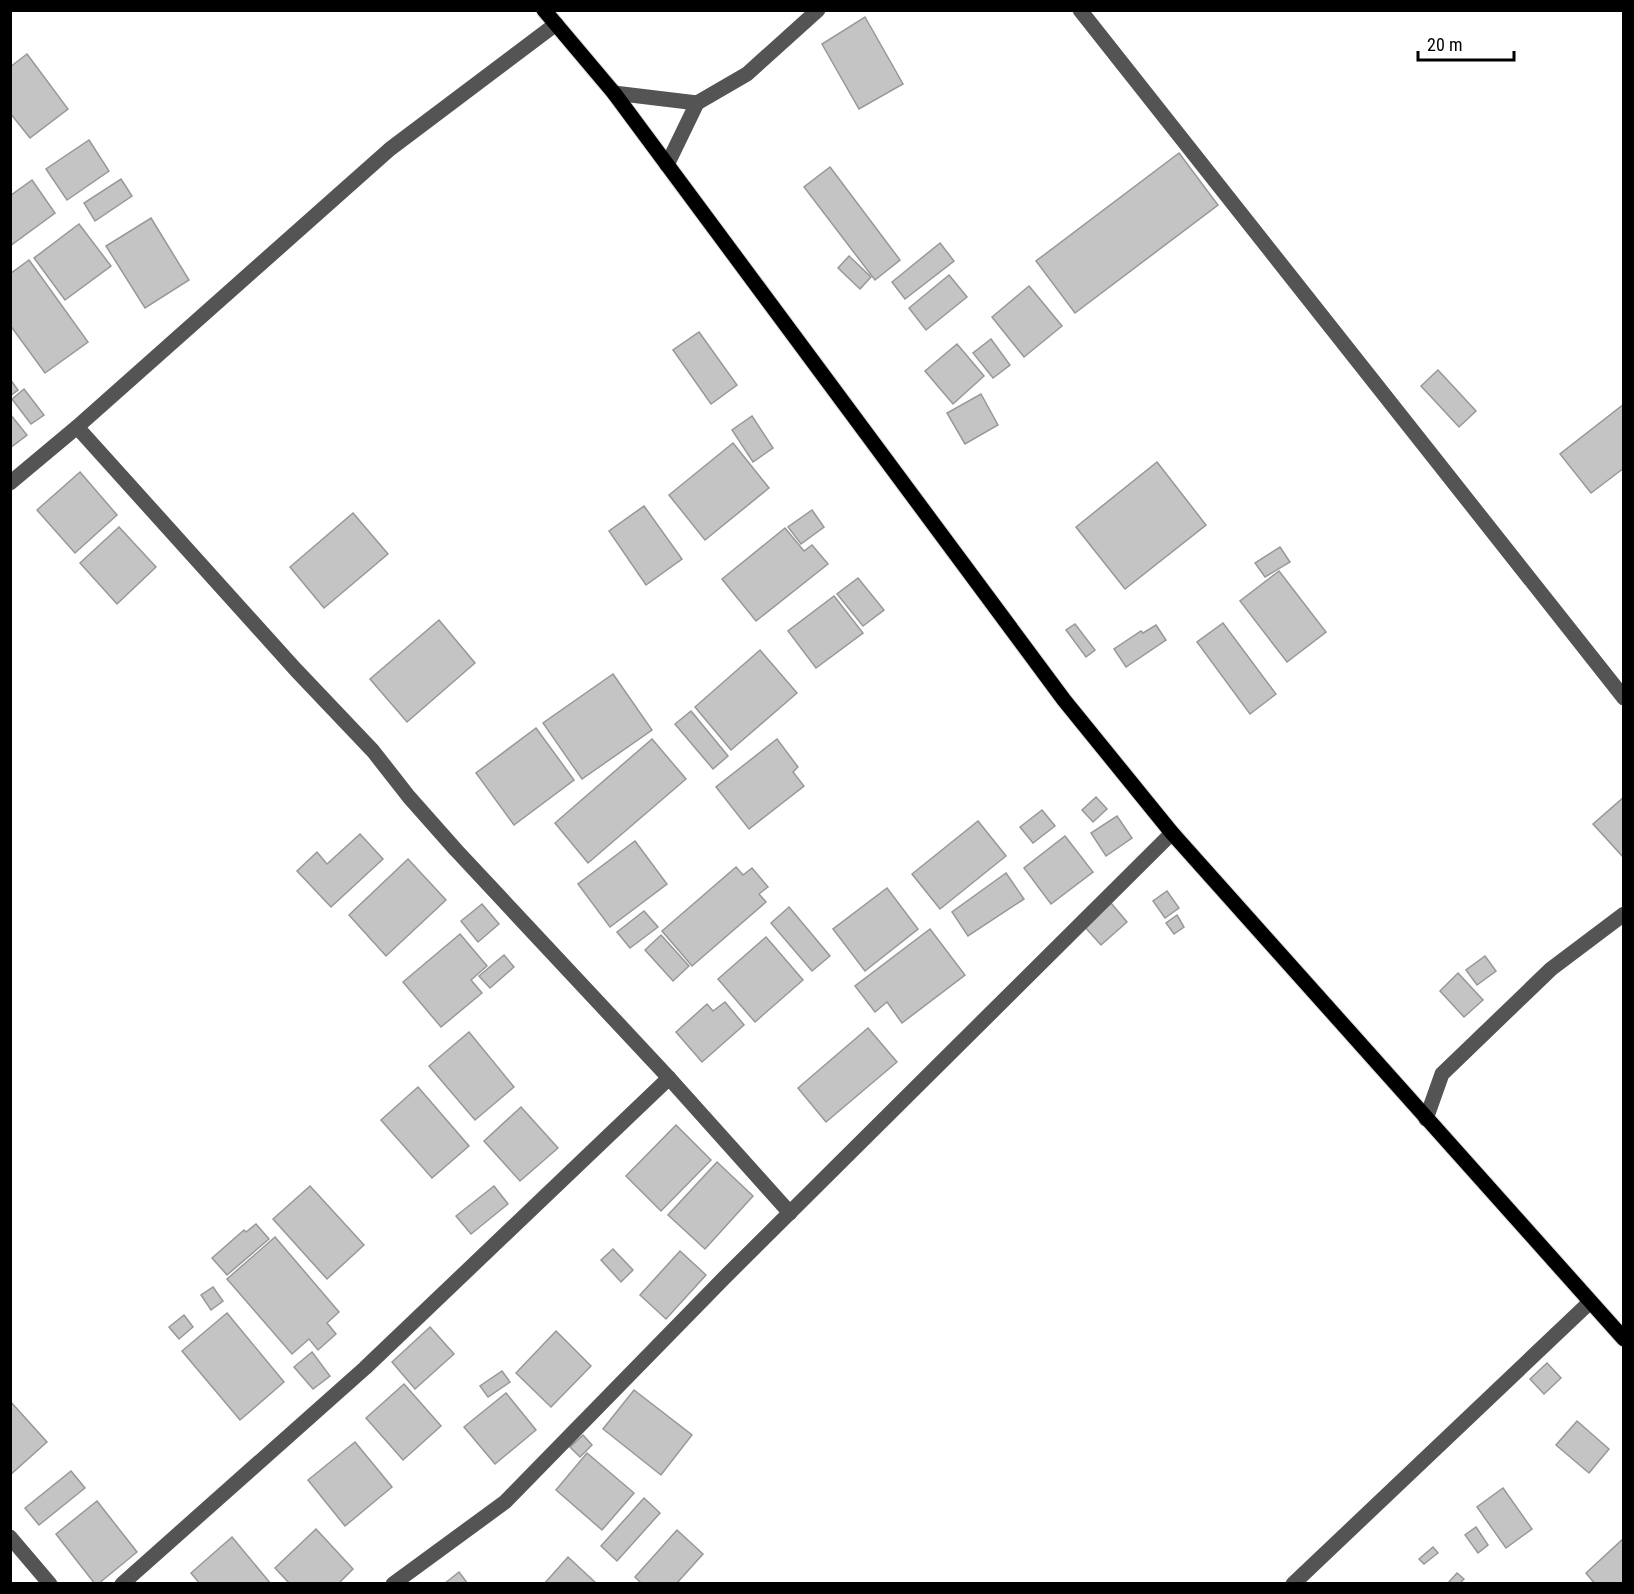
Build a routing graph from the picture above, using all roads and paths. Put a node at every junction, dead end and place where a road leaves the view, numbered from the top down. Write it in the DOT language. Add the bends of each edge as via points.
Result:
graph roads {
  1 [pos="544,10"];
  2 [pos="818,10"];
  3 [pos="1080,10"];
  4 [pos="556,24"];
  5 [pos="614,93"];
  6 [pos="697,104"];
  7 [pos="667,165"];
  8 [pos="77,427"];
  9 [pos="10,483"];
  10 [pos="1623,698"];
  11 [pos="1172,833"];
  12 [pos="1623,914"];
  13 [pos="669,1078"];
  14 [pos="1426,1119"];
  15 [pos="790,1213"];
  16 [pos="1589,1303"];
  17 [pos="1623,1340"];
  18 [pos="10,1537"];
  19 [pos="50,1584"];
  20 [pos="122,1584"];
  21 [pos="393,1584"];
  22 [pos="1293,1584"];
  1 -- 4 [label="main road"];
  2 -- 6 [label="street" via="747,74"];
  3 -- 10 [label="street"];
  4 -- 5 [label="main road"];
  4 -- 8 [label="street" via="390,149"];
  5 -- 6 [label="street"];
  5 -- 7 [label="main road"];
  6 -- 7 [label="street"];
  7 -- 11 [label="main road" via="1064,700"];
  8 -- 9 [label="street"];
  8 -- 13 [label="street" via="373,751 456,850"];
  11 -- 14 [label="main road"];
  11 -- 15 [label="street"];
  12 -- 14 [label="street" via="1551,969 1442,1074"];
  13 -- 15 [label="street"];
  13 -- 20 [label="street" via="365,1368"];
  14 -- 16 [label="main road"];
  15 -- 21 [label="street" via="505,1502"];
  16 -- 17 [label="main road"];
  16 -- 22 [label="street"];
  18 -- 19 [label="street"];
}
